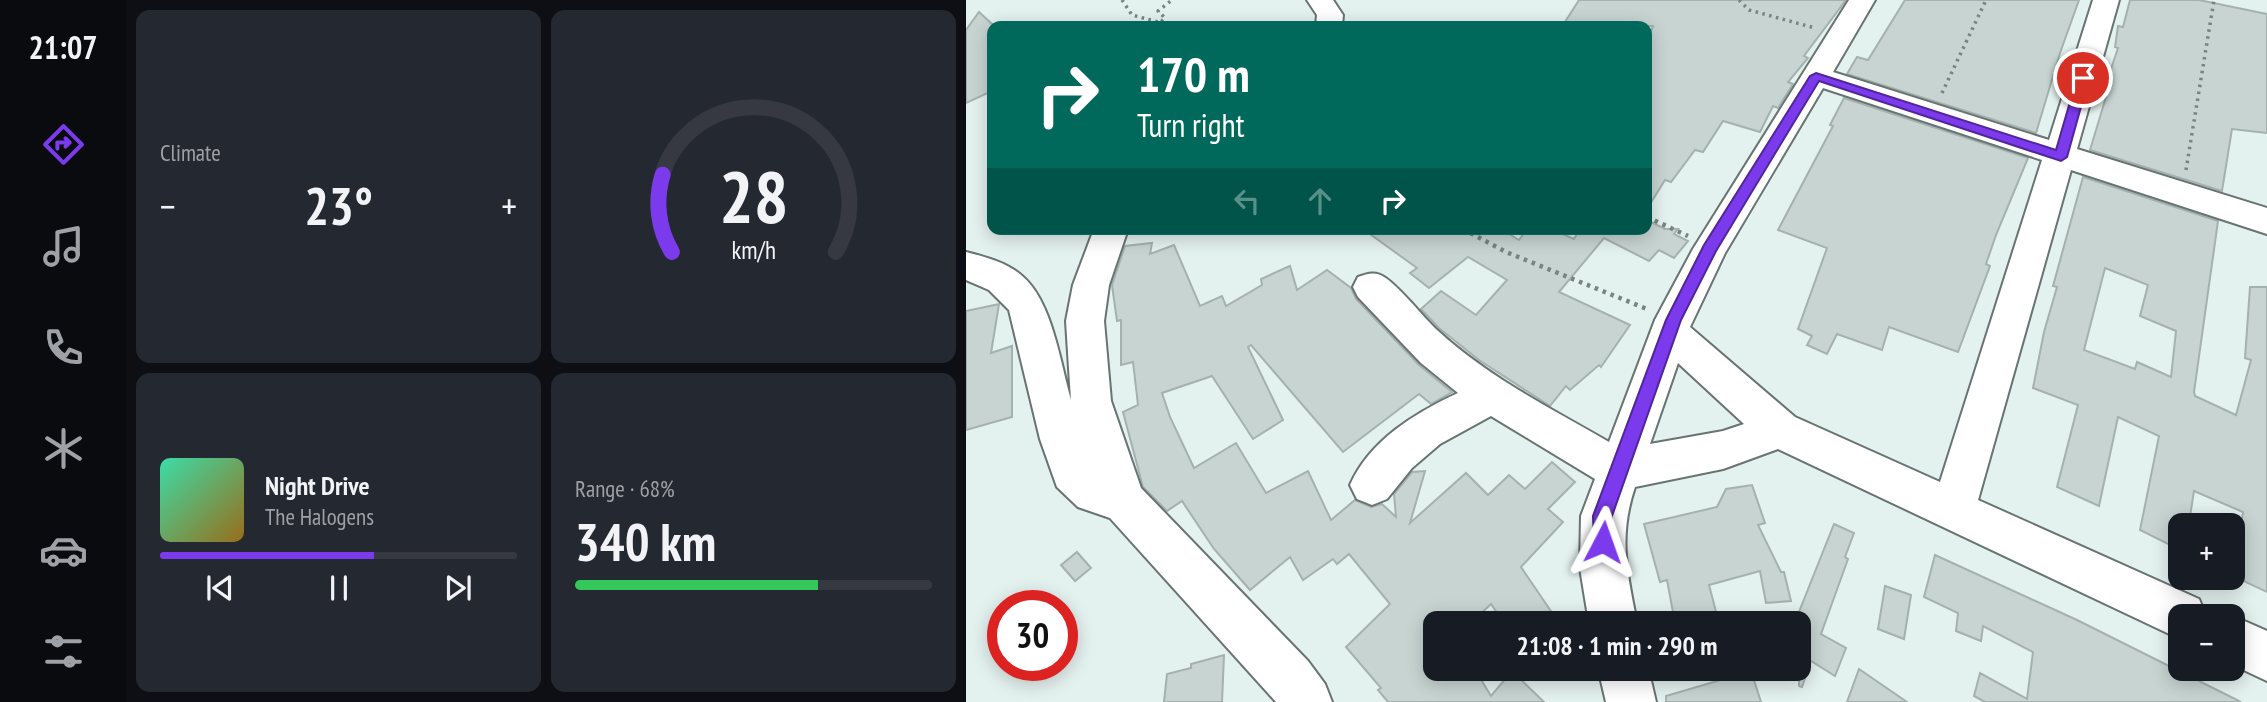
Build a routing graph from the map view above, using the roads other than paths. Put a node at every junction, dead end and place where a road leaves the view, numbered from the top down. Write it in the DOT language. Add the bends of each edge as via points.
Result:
graph roads {
  1 [pos="1320,0"];
  2 [pos="1863,0"];
  3 [pos="2106,0"];
  4 [pos="1329,21"];
  5 [pos="1816,76"];
  6 [pos="2061,157"];
  7 [pos="2267,221"];
  8 [pos="1109,235"];
  9 [pos="966,266"];
  10 [pos="1371,287"];
  11 [pos="1672,326"];
  12 [pos="1493,396"];
  13 [pos="1780,430"];
  14 [pos="1619,470"];
  15 [pos="1372,485"];
  16 [pos="1124,501"];
  17 [pos="1954,508"];
  18 [pos="2168,609"];
  19 [pos="1612,611"];
  20 [pos="2245,646"];
  21 [pos="2267,656"];
  22 [pos="1626,681"];
  23 [pos="1307,702"];
  24 [pos="1631,702"];
  1 -- 4 [label="street"];
  2 -- 5 [label="street"];
  3 -- 6 [label="street"];
  5 -- 6 [label="street"];
  5 -- 11 [label="street" via="1710,249"];
  6 -- 7 [label="street"];
  6 -- 17 [label="street"];
  8 -- 16 [label="street" via="1091,285 1085,321 1091,401"];
  9 -- 16 [label="street" via="1006,281 1019,292 1072,473 1093,492"];
  10 -- 12 [label="street" via="1428,346"];
  11 -- 13 [label="street"];
  11 -- 14 [label="street"];
  12 -- 14 [label="street"];
  12 -- 15 [label="street" via="1452,414 1401,447"];
  13 -- 14 [label="street" via="1723,450"];
  13 -- 17 [label="street"];
  14 -- 19 [label="street" via="1603,516 1603,568"];
  16 -- 23 [label="street"];
  17 -- 18 [label="street"];
  20 -- 21 [label="street"];
  22 -- 24 [label="street"];
}
